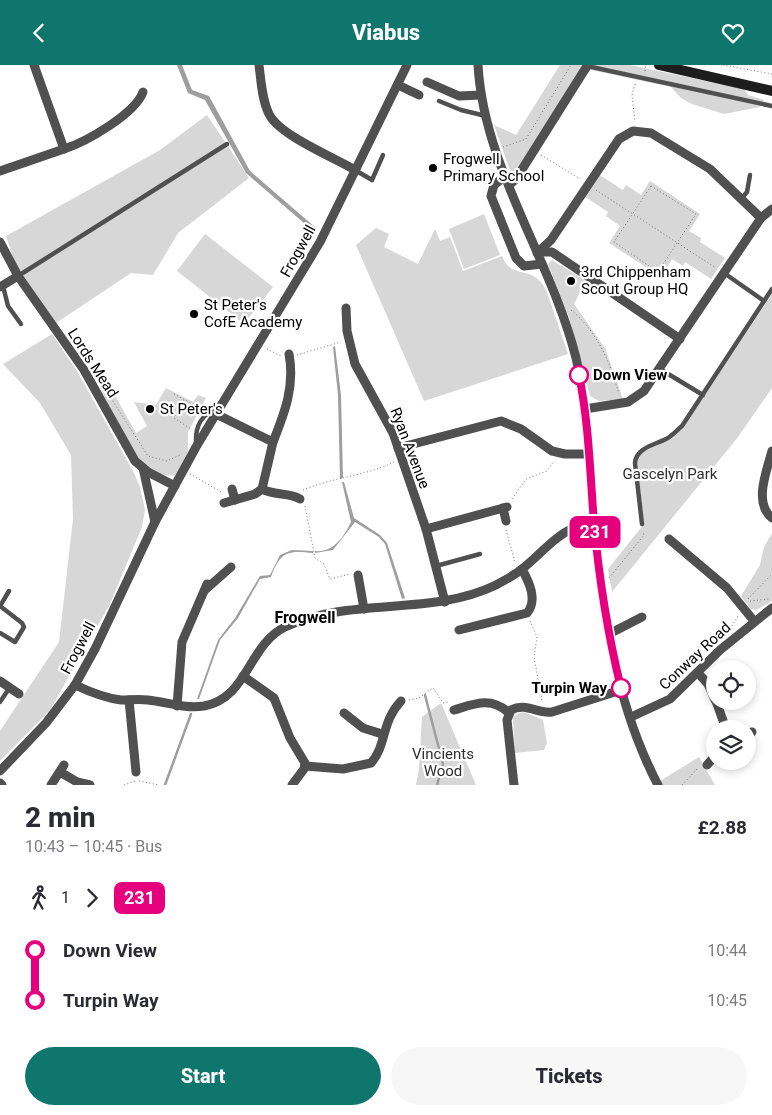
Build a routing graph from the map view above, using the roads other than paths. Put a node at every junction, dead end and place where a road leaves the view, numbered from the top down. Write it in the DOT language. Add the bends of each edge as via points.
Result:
graph roads {
  1 [pos="34,65"];
  2 [pos="259,65"];
  3 [pos="407,65"];
  4 [pos="478,65"];
  5 [pos="659,65"];
  6 [pos="587,66"];
  7 [pos="694,68"];
  8 [pos="427,82"];
  9 [pos="398,85"];
  10 [pos="772,91"];
  11 [pos="143,92"];
  12 [pos="418,95"];
  13 [pos="481,95"];
  14 [pos="439,101"];
  15 [pos="772,106"];
  16 [pos="486,116"];
  17 [pos="227,144"];
  18 [pos="64,149"];
  19 [pos="383,155"];
  20 [pos="355,170"];
  21 [pos="0,171"];
  22 [pos="750,175"];
  23 [pos="507,181"];
  24 [pos="740,199"];
  25 [pos="772,209"];
  26 [pos="760,218"];
  27 [pos="551,240"];
  28 [pos="0,242"];
  29 [pos="538,253"];
  30 [pos="555,254"];
  31 [pos="542,264"];
  32 [pos="723,273"];
  33 [pos="18,276"];
  34 [pos="1,287"];
  35 [pos="772,289"];
  36 [pos="764,301"];
  37 [pos="346,308"];
  38 [pos="22,324"];
  39 [pos="680,339"];
  40 [pos="290,357"];
  41 [pos="660,369"];
  42 [pos="703,395"];
  43 [pos="585,409"];
  44 [pos="214,411"];
  45 [pos="273,442"];
  46 [pos="196,447"];
  47 [pos="398,448"];
  48 [pos="771,448"];
  49 [pos="590,454"];
  50 [pos="143,468"];
  51 [pos="175,486"];
  52 [pos="232,489"];
  53 [pos="262,489"];
  54 [pos="297,498"];
  55 [pos="235,500"];
  56 [pos="224,503"];
  57 [pos="772,518"];
  58 [pos="155,521"];
  59 [pos="505,524"];
  60 [pos="642,524"];
  61 [pos="594,525"];
  62 [pos="426,529"];
  63 [pos="674,540"];
  64 [pos="480,554"];
  65 [pos="436,566"];
  66 [pos="231,567"];
  67 [pos="520,571"];
  68 [pos="358,575"];
  69 [pos="9,591"];
  70 [pos="445,602"];
  71 [pos="0,606"];
  72 [pos="772,608"];
  73 [pos="364,609"];
  74 [pos="635,618"];
  75 [pos="754,621"];
  76 [pos="463,627"];
  77 [pos="0,633"];
  78 [pos="609,634"];
  79 [pos="698,673"];
  80 [pos="243,676"];
  81 [pos="0,681"];
  82 [pos="706,682"];
  83 [pos="75,685"];
  84 [pos="10,687"];
  85 [pos="621,690"];
  86 [pos="19,694"];
  87 [pos="129,700"];
  88 [pos="0,702"];
  89 [pos="396,703"];
  90 [pos="178,706"];
  91 [pos="454,710"];
  92 [pos="509,713"];
  93 [pos="350,715"];
  94 [pos="632,717"];
  95 [pos="382,734"];
  96 [pos="305,766"];
  97 [pos="0,771"];
  98 [pos="136,772"];
  99 [pos="51,785"];
  100 [pos="90,785"];
  101 [pos="292,785"];
  102 [pos="514,785"];
  103 [pos="658,785"];
  1 -- 18 [label="street"];
  2 -- 20 [label="street" via="267,109 276,125"];
  3 -- 9 [label="street, Frogwell"];
  4 -- 13 [label="street"];
  5 -- 7 [label="main road"];
  6 -- 15 [label="lane"];
  6 -- 23 [label="street" via="516,179"];
  7 -- 10 [label="main road"];
  8 -- 13 [label="street" via="459,96"];
  9 -- 12 [label="street"];
  9 -- 20 [label="street, Frogwell"];
  11 -- 18 [label="street" via="128,111 83,141"];
  13 -- 16 [label="street"];
  14 -- 16 [label="lane"];
  16 -- 23 [label="street"];
  17 -- 33 [label="lane"];
  18 -- 21 [label="street"];
  19 -- 20 [label="lane" via="372,180"];
  20 -- 44 [label="street, Frogwell" via="310,261"];
  22 -- 24 [label="lane" via="747,192"];
  23 -- 29 [label="street"];
  23 -- 31 [label="street" via="494,185 491,196 506,233 521,264 530,267"];
  24 -- 26 [label="street"];
  24 -- 27 [label="street" via="710,169 651,133 636,130 618,139"];
  25 -- 26 [label="street"];
  26 -- 32 [label="street"];
  27 -- 29 [label="street"];
  27 -- 30 [label="street" via="550,246"];
  28 -- 33 [label="street, Lords Mead"];
  29 -- 30 [label="street" via="548,250"];
  29 -- 31 [label="street"];
  30 -- 39 [label="street"];
  31 -- 43 [label="street" via="576,360"];
  32 -- 36 [label="lane"];
  32 -- 39 [label="street"];
  33 -- 34 [label="street"];
  33 -- 50 [label="street, Lords Mead" via="84,370"];
  34 -- 38 [label="lane" via="8,306"];
  35 -- 36 [label="lane"];
  36 -- 42 [label="lane"];
  37 -- 47 [label="street, Ryan Avenue" via="347,331 355,363 386,417"];
  39 -- 41 [label="street"];
  40 -- 45 [label="street" via="290,392"];
  41 -- 42 [label="lane"];
  41 -- 43 [label="street" via="640,395 621,404"];
  42 -- 60 [label="lane" via="682,426 668,438 636,455"];
  43 -- 49 [label="street"];
  44 -- 45 [label="street"];
  44 -- 46 [label="street, Frogwell"];
  44 -- 46 [label="lane" via="195,431"];
  45 -- 53 [label="street"];
  46 -- 51 [label="street, Frogwell"];
  47 -- 49 [label="street" via="501,421 517,426 557,453"];
  47 -- 62 [label="street, Ryan Avenue"];
  48 -- 57 [label="street" via="763,502"];
  49 -- 61 [label="street"];
  50 -- 51 [label="street, Lords Mead"];
  50 -- 58 [label="street"];
  51 -- 58 [label="street, Frogwell"];
  52 -- 55 [label="street"];
  53 -- 54 [label="street"];
  53 -- 55 [label="street"];
  55 -- 56 [label="street"];
  58 -- 83 [label="street, Frogwell"];
  59 -- 62 [label="street" via="505,507"];
  61 -- 67 [label="street" via="567,531"];
  61 -- 78 [label="street"];
  62 -- 65 [label="street, Ryan Avenue"];
  63 -- 75 [label="street" via="727,588"];
  64 -- 65 [label="lane"];
  65 -- 70 [label="street, Ryan Avenue"];
  66 -- 90 [label="street" via="206,587 182,642"];
  67 -- 70 [label="street" via="483,590"];
  67 -- 76 [label="street" via="532,594 527,613"];
  68 -- 73 [label="street" via="357,586"];
  69 -- 71 [label="lane"];
  70 -- 73 [label="street"];
  71 -- 77 [label="lane" via="24,627 15,642"];
  72 -- 75 [label="street, Conway Road"];
  73 -- 80 [label="street" via="318,617 279,630 257,652"];
  74 -- 78 [label="street"];
  75 -- 79 [label="street, Conway Road"];
  78 -- 85 [label="street"];
  79 -- 82 [label="street"];
  79 -- 94 [label="street, Conway Road" via="670,699"];
  80 -- 90 [label="street" via="232,693 219,701 196,707"];
  80 -- 96 [label="street" via="279,699 290,738"];
  81 -- 84 [label="street"];
  83 -- 87 [label="street" via="98,695"];
  83 -- 97 [label="street, Frogwell" via="46,723"];
  84 -- 86 [label="street"];
  84 -- 88 [label="lane"];
  85 -- 92 [label="street" via="553,712 523,706"];
  85 -- 94 [label="street"];
  87 -- 90 [label="street"];
  87 -- 98 [label="street"];
  89 -- 95 [label="street"];
  91 -- 92 [label="street" via="486,701"];
  92 -- 102 [label="street" via="507,725"];
  93 -- 95 [label="street" via="363,728"];
  94 -- 103 [label="street"];
  95 -- 96 [label="street" via="376,757 366,766 343,769"];
  96 -- 101 [label="street"];
  99 -- 100 [label="street" via="62,768 78,782"];
}
